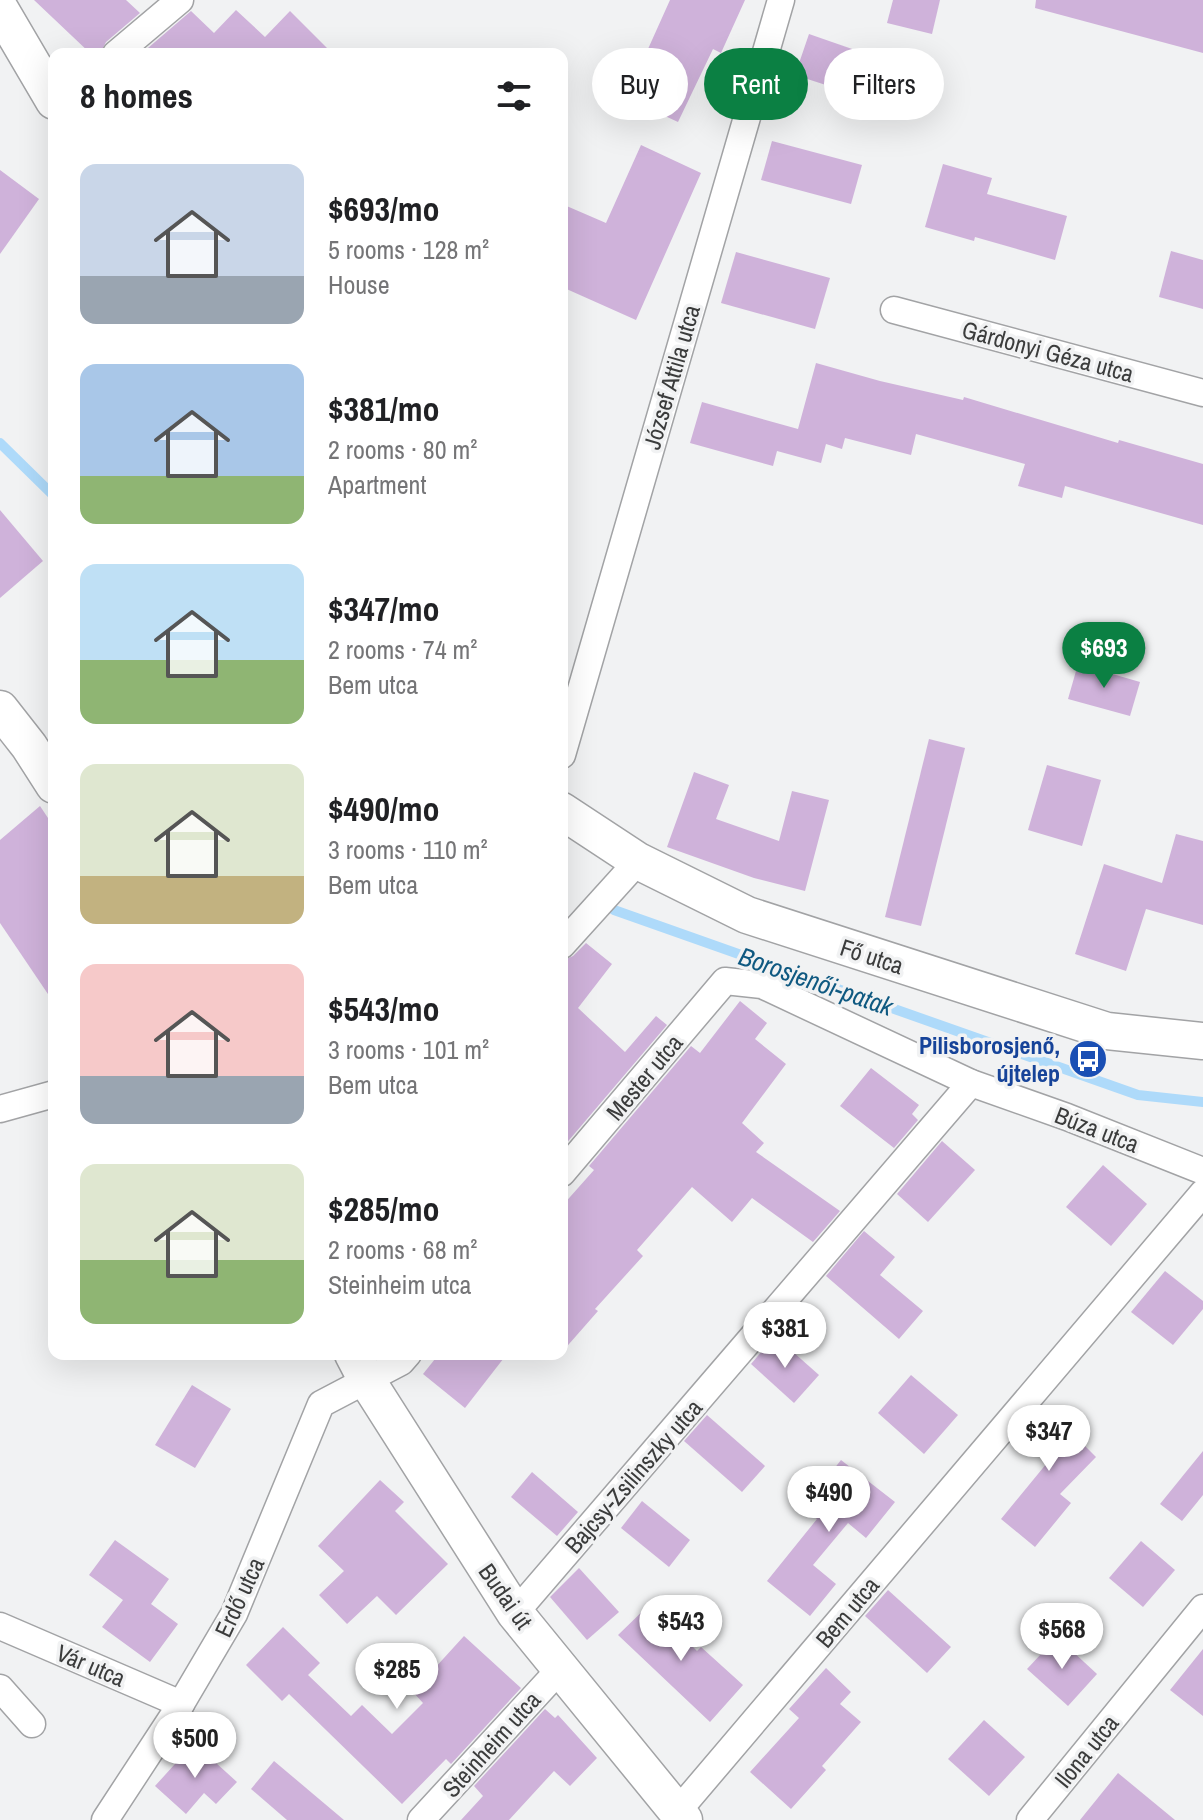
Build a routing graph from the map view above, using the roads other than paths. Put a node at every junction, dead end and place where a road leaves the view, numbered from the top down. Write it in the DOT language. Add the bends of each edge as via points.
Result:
graph roads {
  1 [pos="180,0"];
  2 [pos="781,0"];
  3 [pos="0,9"];
  4 [pos="123,48"];
  5 [pos="48,91"];
  6 [pos="894,310"];
  7 [pos="1203,393"];
  8 [pos="0,709"];
  9 [pos="568,734"];
  10 [pos="48,776"];
  11 [pos="568,815"];
  12 [pos="638,861"];
  13 [pos="568,938"];
  14 [pos="725,981"];
  15 [pos="1203,1041"];
  16 [pos="971,1083"];
  17 [pos="48,1096"];
  18 [pos="0,1109"];
  19 [pos="568,1166"];
  20 [pos="1203,1171"];
  21 [pos="1203,1193"];
  22 [pos="403,1360"];
  23 [pos="359,1366"];
  24 [pos="1203,1608"];
  25 [pos="515,1613"];
  26 [pos="0,1626"];
  27 [pos="561,1668"];
  28 [pos="0,1688"];
  29 [pos="181,1704"];
  30 [pos="32,1724"];
  31 [pos="681,1816"];
  32 [pos="105,1820"];
  33 [pos="421,1820"];
  34 [pos="1030,1820"];
  1 -- 4 [label="street"];
  2 -- 9 [label="street, József Attila utca"];
  3 -- 5 [label="street"];
  6 -- 7 [label="street, Gárdonyi Géza utca"];
  8 -- 10 [label="street"];
  11 -- 12 [label="street, Fő utca"];
  12 -- 13 [label="street"];
  12 -- 15 [label="street, Fő utca" via="747,915 1107,1031"];
  14 -- 16 [label="street, Búza utca" via="762,985"];
  14 -- 19 [label="street, Mester utca"];
  16 -- 20 [label="street, Búza utca"];
  16 -- 25 [label="street, Bajcsy-Zsilinszky utca"];
  17 -- 18 [label="street"];
  21 -- 31 [label="street, Bem utca"];
  22 -- 23 [label="street"];
  23 -- 25 [label="street, Budai út"];
  23 -- 29 [label="street, Erdő utca" via="321,1404 234,1614"];
  24 -- 34 [label="street, Ilona utca"];
  25 -- 27 [label="street, Budai út"];
  26 -- 29 [label="street, Vár utca"];
  27 -- 31 [label="street, Budai út"];
  27 -- 33 [label="street, Steinheim utca"];
  28 -- 30 [label="street"];
  29 -- 32 [label="street, Erdő utca"];
}
